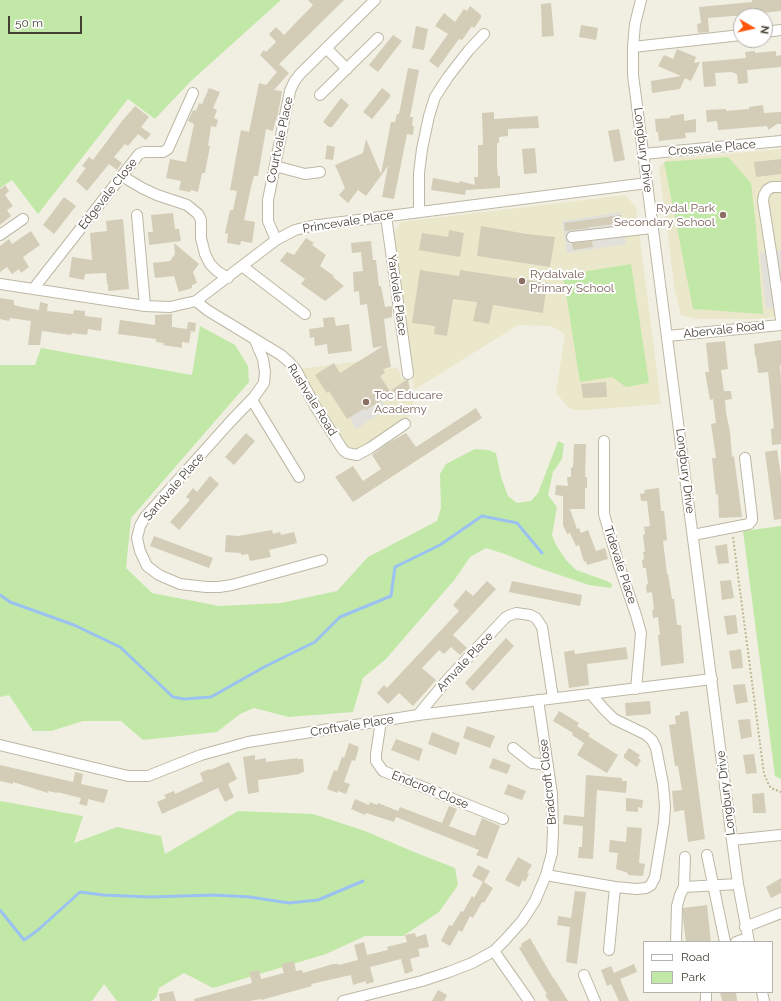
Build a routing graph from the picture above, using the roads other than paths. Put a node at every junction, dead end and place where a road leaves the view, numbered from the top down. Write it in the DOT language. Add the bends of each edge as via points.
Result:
graph roads {
  1 [pos="375,0"];
  2 [pos="641,0"];
  3 [pos="484,34"];
  4 [pos="733,36"];
  5 [pos="378,38"];
  6 [pos="633,47"];
  7 [pos="326,48"];
  8 [pos="347,69"];
  9 [pos="193,93"];
  10 [pos="320,95"];
  11 [pos="781,141"];
  12 [pos="643,154"];
  13 [pos="275,166"];
  14 [pos="320,172"];
  15 [pos="122,176"];
  16 [pos="647,183"];
  17 [pos="781,187"];
  18 [pos="419,212"];
  19 [pos="138,215"];
  20 [pos="386,216"];
  21 [pos="23,219"];
  22 [pos="652,228"];
  23 [pos="0,235"];
  24 [pos="572,237"];
  25 [pos="276,240"];
  26 [pos="242,266"];
  27 [pos="228,278"];
  28 [pos="0,284"];
  29 [pos="34,288"];
  30 [pos="196,301"];
  31 [pos="145,306"];
  32 [pos="305,314"];
  33 [pos="781,319"];
  34 [pos="781,325"];
  35 [pos="668,336"];
  36 [pos="255,340"];
  37 [pos="408,374"];
  38 [pos="252,400"];
  39 [pos="405,424"];
  40 [pos="604,440"];
  41 [pos="745,458"];
  42 [pos="299,477"];
  43 [pos="693,535"];
  44 [pos="322,560"];
  45 [pos="712,679"];
  46 [pos="636,689"];
  47 [pos="591,694"];
  48 [pos="553,698"];
  49 [pos="538,700"];
  50 [pos="418,716"];
  51 [pos="381,721"];
  52 [pos="0,745"];
  53 [pos="513,748"];
  54 [pos="548,765"];
  55 [pos="503,819"];
  56 [pos="781,835"];
  57 [pos="732,840"];
  58 [pos="707,855"];
  59 [pos="686,857"];
  60 [pos="546,874"];
  61 [pos="738,884"];
  62 [pos="712,885"];
  63 [pos="615,887"];
  64 [pos="684,887"];
  65 [pos="781,913"];
  66 [pos="746,927"];
  67 [pos="749,940"];
  68 [pos="676,941"];
  69 [pos="725,941"];
  70 [pos="494,950"];
  71 [pos="609,950"];
  72 [pos="584,974"];
  73 [pos="367,998"];
  74 [pos="343,1001"];
  75 [pos="529,1001"];
  76 [pos="595,1001"];
  1 -- 7 [label="street, Courtvale Place"];
  2 -- 6 [label="street, Longbury Drive"];
  3 -- 18 [label="street" via="448,77 435,97 422,149"];
  4 -- 6 [label="street"];
  5 -- 8 [label="street"];
  6 -- 12 [label="street, Longbury Drive" via="633,75"];
  7 -- 8 [label="street"];
  7 -- 13 [label="street, Courtvale Place" via="300,74 290,90"];
  8 -- 10 [label="street"];
  9 -- 15 [label="street, Edgevale Close" via="168,149 163,152 140,154"];
  11 -- 12 [label="street, Crossvale Place"];
  12 -- 16 [label="street, Longbury Drive"];
  13 -- 14 [label="street" via="305,174"];
  13 -- 25 [label="street, Courtvale Place" via="267,212"];
  15 -- 27 [label="street" via="157,195 187,205 198,214 205,254 216,271"];
  15 -- 29 [label="street, Edgevale Close"];
  16 -- 18 [label="street, Princevale Place"];
  16 -- 22 [label="street, Longbury Drive"];
  17 -- 33 [label="street" via="767,190 762,201"];
  18 -- 20 [label="street, Princevale Place"];
  19 -- 31 [label="street"];
  20 -- 25 [label="street, Princevale Place" via="311,226 295,230"];
  20 -- 37 [label="street, Yardvale Place"];
  21 -- 23 [label="street"];
  22 -- 24 [label="street"];
  22 -- 35 [label="street, Longbury Drive"];
  25 -- 26 [label="street, Princevale Place"];
  26 -- 27 [label="street, Princevale Place"];
  26 -- 32 [label="street"];
  27 -- 30 [label="street, Princevale Place"];
  28 -- 29 [label="street, Princevale Place"];
  29 -- 31 [label="street, Princevale Place"];
  30 -- 31 [label="street, Princevale Place" via="170,307"];
  30 -- 36 [label="street, Rushvale Road"];
  34 -- 35 [label="street, Abervale Road"];
  35 -- 43 [label="street, Longbury Drive"];
  36 -- 38 [label="street, Sandvale Place" via="265,372 264,384"];
  36 -- 39 [label="street, Rushvale Road" via="281,355 296,370 342,450 347,453 358,454"];
  38 -- 42 [label="street"];
  38 -- 44 [label="street, Sandvale Place" via="145,517 137,538 140,551 147,566 159,575 180,584 206,588 232,585"];
  40 -- 46 [label="street, Tidevale Place" via="604,514 641,634"];
  41 -- 43 [label="street" via="752,520 746,526"];
  43 -- 45 [label="street, Longbury Drive"];
  45 -- 46 [label="street, Croftvale Place"];
  45 -- 57 [label="street, Longbury Drive"];
  46 -- 47 [label="street, Croftvale Place"];
  47 -- 48 [label="street, Croftvale Place"];
  47 -- 63 [label="street" via="614,719 652,740 659,757 663,784 664,822 655,877 646,888"];
  48 -- 49 [label="street, Croftvale Place"];
  48 -- 50 [label="street, Amvale Place" via="542,627 536,618 516,613 505,618 447,680"];
  49 -- 50 [label="street, Croftvale Place"];
  49 -- 54 [label="street, Bradcroft Close"];
  50 -- 51 [label="street, Croftvale Place"];
  51 -- 52 [label="street, Croftvale Place" via="248,742 201,755 148,776 138,777"];
  51 -- 55 [label="street, Endcroft Close" via="376,761 383,771"];
  53 -- 54 [label="street" via="532,763"];
  54 -- 60 [label="street, Bradcroft Close" via="553,832 552,853"];
  56 -- 57 [label="street"];
  57 -- 61 [label="street, Longbury Drive"];
  58 -- 62 [label="street"];
  59 -- 64 [label="street"];
  60 -- 63 [label="street"];
  60 -- 70 [label="street, Bradcroft Close" via="535,901 522,921"];
  61 -- 62 [label="street"];
  61 -- 66 [label="street, Longbury Drive"];
  62 -- 64 [label="street"];
  62 -- 69 [label="street"];
  63 -- 71 [label="street"];
  64 -- 68 [label="street" via="677,906"];
  65 -- 66 [label="street"];
  66 -- 67 [label="street, Longbury Drive"];
  70 -- 73 [label="street, Bradcroft Close" via="472,963 449,972"];
  70 -- 75 [label="street"];
  72 -- 76 [label="street"];
  73 -- 74 [label="street, Bradcroft Close"];
}
